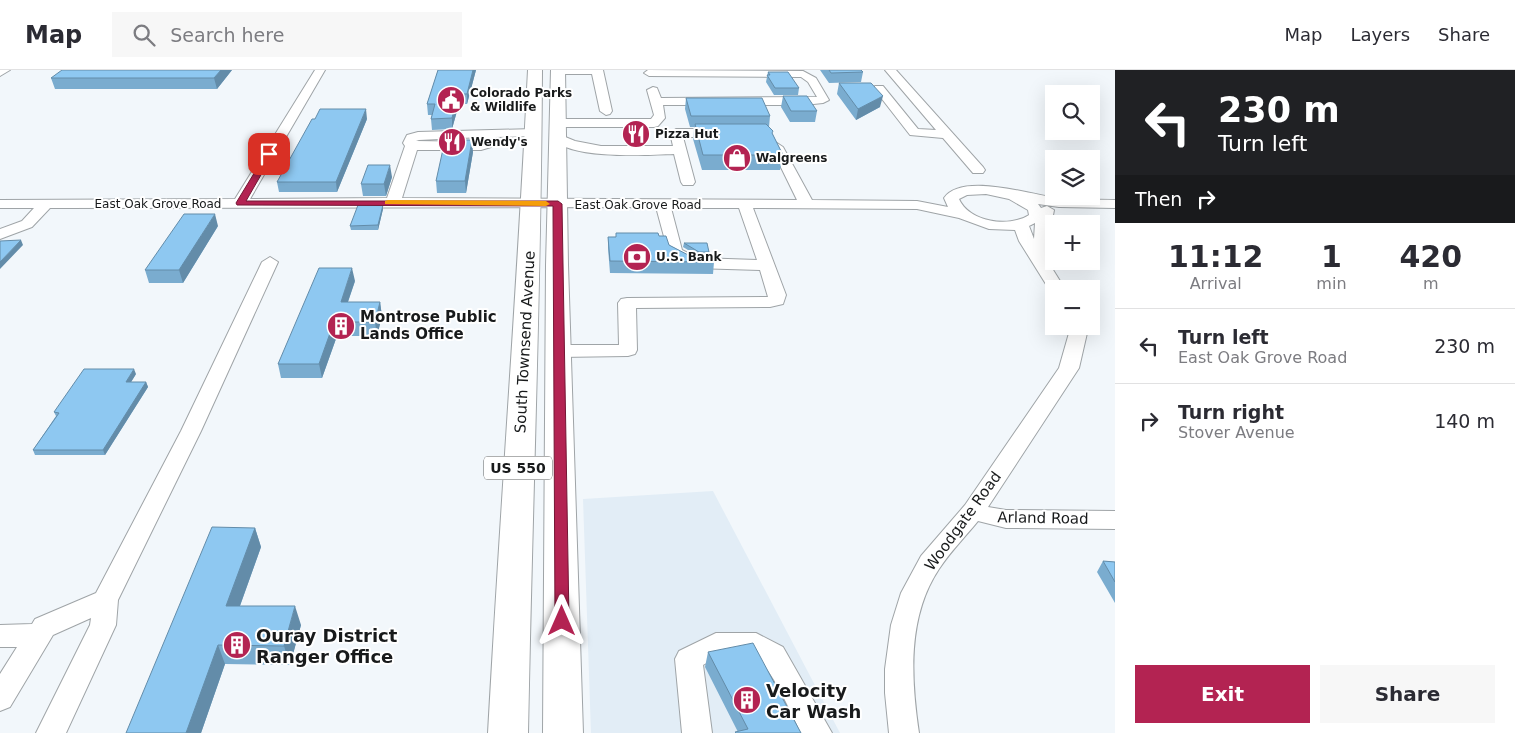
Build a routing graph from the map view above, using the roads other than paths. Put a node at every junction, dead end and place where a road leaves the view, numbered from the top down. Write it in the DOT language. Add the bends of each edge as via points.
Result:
graph roads {
  1 [pos="5,70"];
  2 [pos="320,70"];
  3 [pos="535,70"];
  4 [pos="558,70"];
  5 [pos="598,71"];
  6 [pos="648,72"];
  7 [pos="742,72"];
  8 [pos="0,73"];
  9 [pos="885,75"];
  10 [pos="817,89"];
  11 [pos="836,89"];
  12 [pos="865,89"];
  13 [pos="755,101"];
  14 [pos="658,106"];
  15 [pos="606,111"];
  16 [pos="558,124"];
  17 [pos="534,132"];
  18 [pos="732,133"];
  19 [pos="947,135"];
  20 [pos="773,140"];
  21 [pos="595,150"];
  22 [pos="680,150"];
  23 [pos="557,166"];
  24 [pos="978,170"];
  25 [pos="688,182"];
  26 [pos="967,191"];
  27 [pos="1005,193"];
  28 [pos="951,198"];
  29 [pos="1045,201"];
  30 [pos="240,203"];
  31 [pos="393,203"];
  32 [pos="545,203"];
  33 [pos="0,204"];
  34 [pos="46,204"];
  35 [pos="807,204"];
  36 [pos="1100,204"];
  37 [pos="1115,204"];
  38 [pos="663,205"];
  39 [pos="917,205"];
  40 [pos="1073,205"];
  41 [pos="745,206"];
  42 [pos="1042,211"];
  43 [pos="962,214"];
  44 [pos="993,224"];
  45 [pos="1020,225"];
  46 [pos="0,234"];
  47 [pos="270,262"];
  48 [pos="1041,263"];
  49 [pos="766,265"];
  50 [pos="1052,280"];
  51 [pos="1077,335"];
  52 [pos="559,351"];
  53 [pos="973,511"];
  54 [pos="1115,520"];
  55 [pos="104,600"];
  56 [pos="38,635"];
  57 [pos="0,636"];
  58 [pos="0,698"];
  59 [pos="51,733"];
  60 [pos="508,733"];
  61 [pos="563,733"];
  62 [pos="697,733"];
  63 [pos="817,733"];
  64 [pos="904,733"];
  1 -- 8 [label="street"];
  2 -- 30 [label="street"];
  3 -- 17 [label="highway, South Townsend Avenue / US 550"];
  4 -- 5 [label="street"];
  4 -- 16 [label="highway, South Townsend Avenue / US 550"];
  5 -- 15 [label="street"];
  6 -- 7 [label="street"];
  6 -- 14 [label="street"];
  7 -- 10 [label="street" via="803,74"];
  7 -- 13 [label="street"];
  9 -- 12 [label="street"];
  9 -- 19 [label="street"];
  9 -- 19 [label="street" via="914,132"];
  10 -- 11 [label="street"];
  10 -- 13 [label="street" via="823,100"];
  13 -- 14 [label="street"];
  14 -- 15 [label="street"];
  14 -- 16 [label="street" via="659,118 654,123"];
  15 -- 16 [label="street"];
  16 -- 21 [label="street" via="567,144"];
  16 -- 23 [label="highway, South Townsend Avenue / US 550"];
  17 -- 31 [label="street" via="482,138 411,138 409,142 412,145"];
  17 -- 32 [label="highway, South Townsend Avenue / US 550"];
  18 -- 22 [label="street" via="676,133"];
  19 -- 24 [label="street"];
  20 -- 35 [label="street"];
  21 -- 22 [label="street"];
  21 -- 23 [label="street" via="568,157"];
  22 -- 25 [label="street"];
  23 -- 32 [label="highway, South Townsend Avenue / US 550"];
  24 -- 26 [label="street" via="977,182"];
  24 -- 27 [label="street" via="988,183"];
  26 -- 27 [label="street"];
  26 -- 28 [label="street, East Oak Grove Road"];
  27 -- 29 [label="street"];
  27 -- 42 [label="street"];
  28 -- 39 [label="street, East Oak Grove Road"];
  28 -- 43 [label="street" via="955,209"];
  30 -- 31 [label="street, East Oak Grove Road"];
  30 -- 34 [label="street, East Oak Grove Road"];
  31 -- 32 [label="street, East Oak Grove Road"];
  32 -- 38 [label="street, East Oak Grove Road"];
  32 -- 52 [label="highway, South Townsend Avenue / US 550"];
  32 -- 60 [label="highway, South Townsend Avenue / US 550" via="518,463"];
  33 -- 34 [label="street, East Oak Grove Road"];
  34 -- 46 [label="street" via="28,224"];
  35 -- 39 [label="street, East Oak Grove Road"];
  35 -- 41 [label="street, East Oak Grove Road"];
  36 -- 37 [label="street"];
  38 -- 41 [label="street, East Oak Grove Road"];
  38 -- 49 [label="street" via="675,252 694,263"];
  39 -- 43 [label="street, East Oak Grove Road"];
  40 -- 42 [label="street"];
  41 -- 49 [label="street"];
  42 -- 45 [label="street" via="1032,221"];
  42 -- 48 [label="street"];
  43 -- 44 [label="street, East Oak Grove Road"];
  44 -- 45 [label="street"];
  44 -- 48 [label="street"];
  45 -- 48 [label="street"];
  47 -- 55 [label="street" via="191,431"];
  48 -- 50 [label="street"];
  49 -- 52 [label="street" via="777,300 627,303 628,350"];
  51 -- 53 [label="street, Woodgate Road" via="1068,368"];
  52 -- 61 [label="highway, South Townsend Avenue / US 550"];
  53 -- 54 [label="street, Arland Road" via="1006,519"];
  53 -- 64 [label="street, Woodgate Road" via="930,563 914,593 904,626 899,669"];
  55 -- 56 [label="street" via="44,627"];
  55 -- 59 [label="street" via="103,625"];
  56 -- 57 [label="street"];
  56 -- 58 [label="street"];
  62 -- 63 [label="street" via="689,659 716,644 756,644 773,655"];
}
